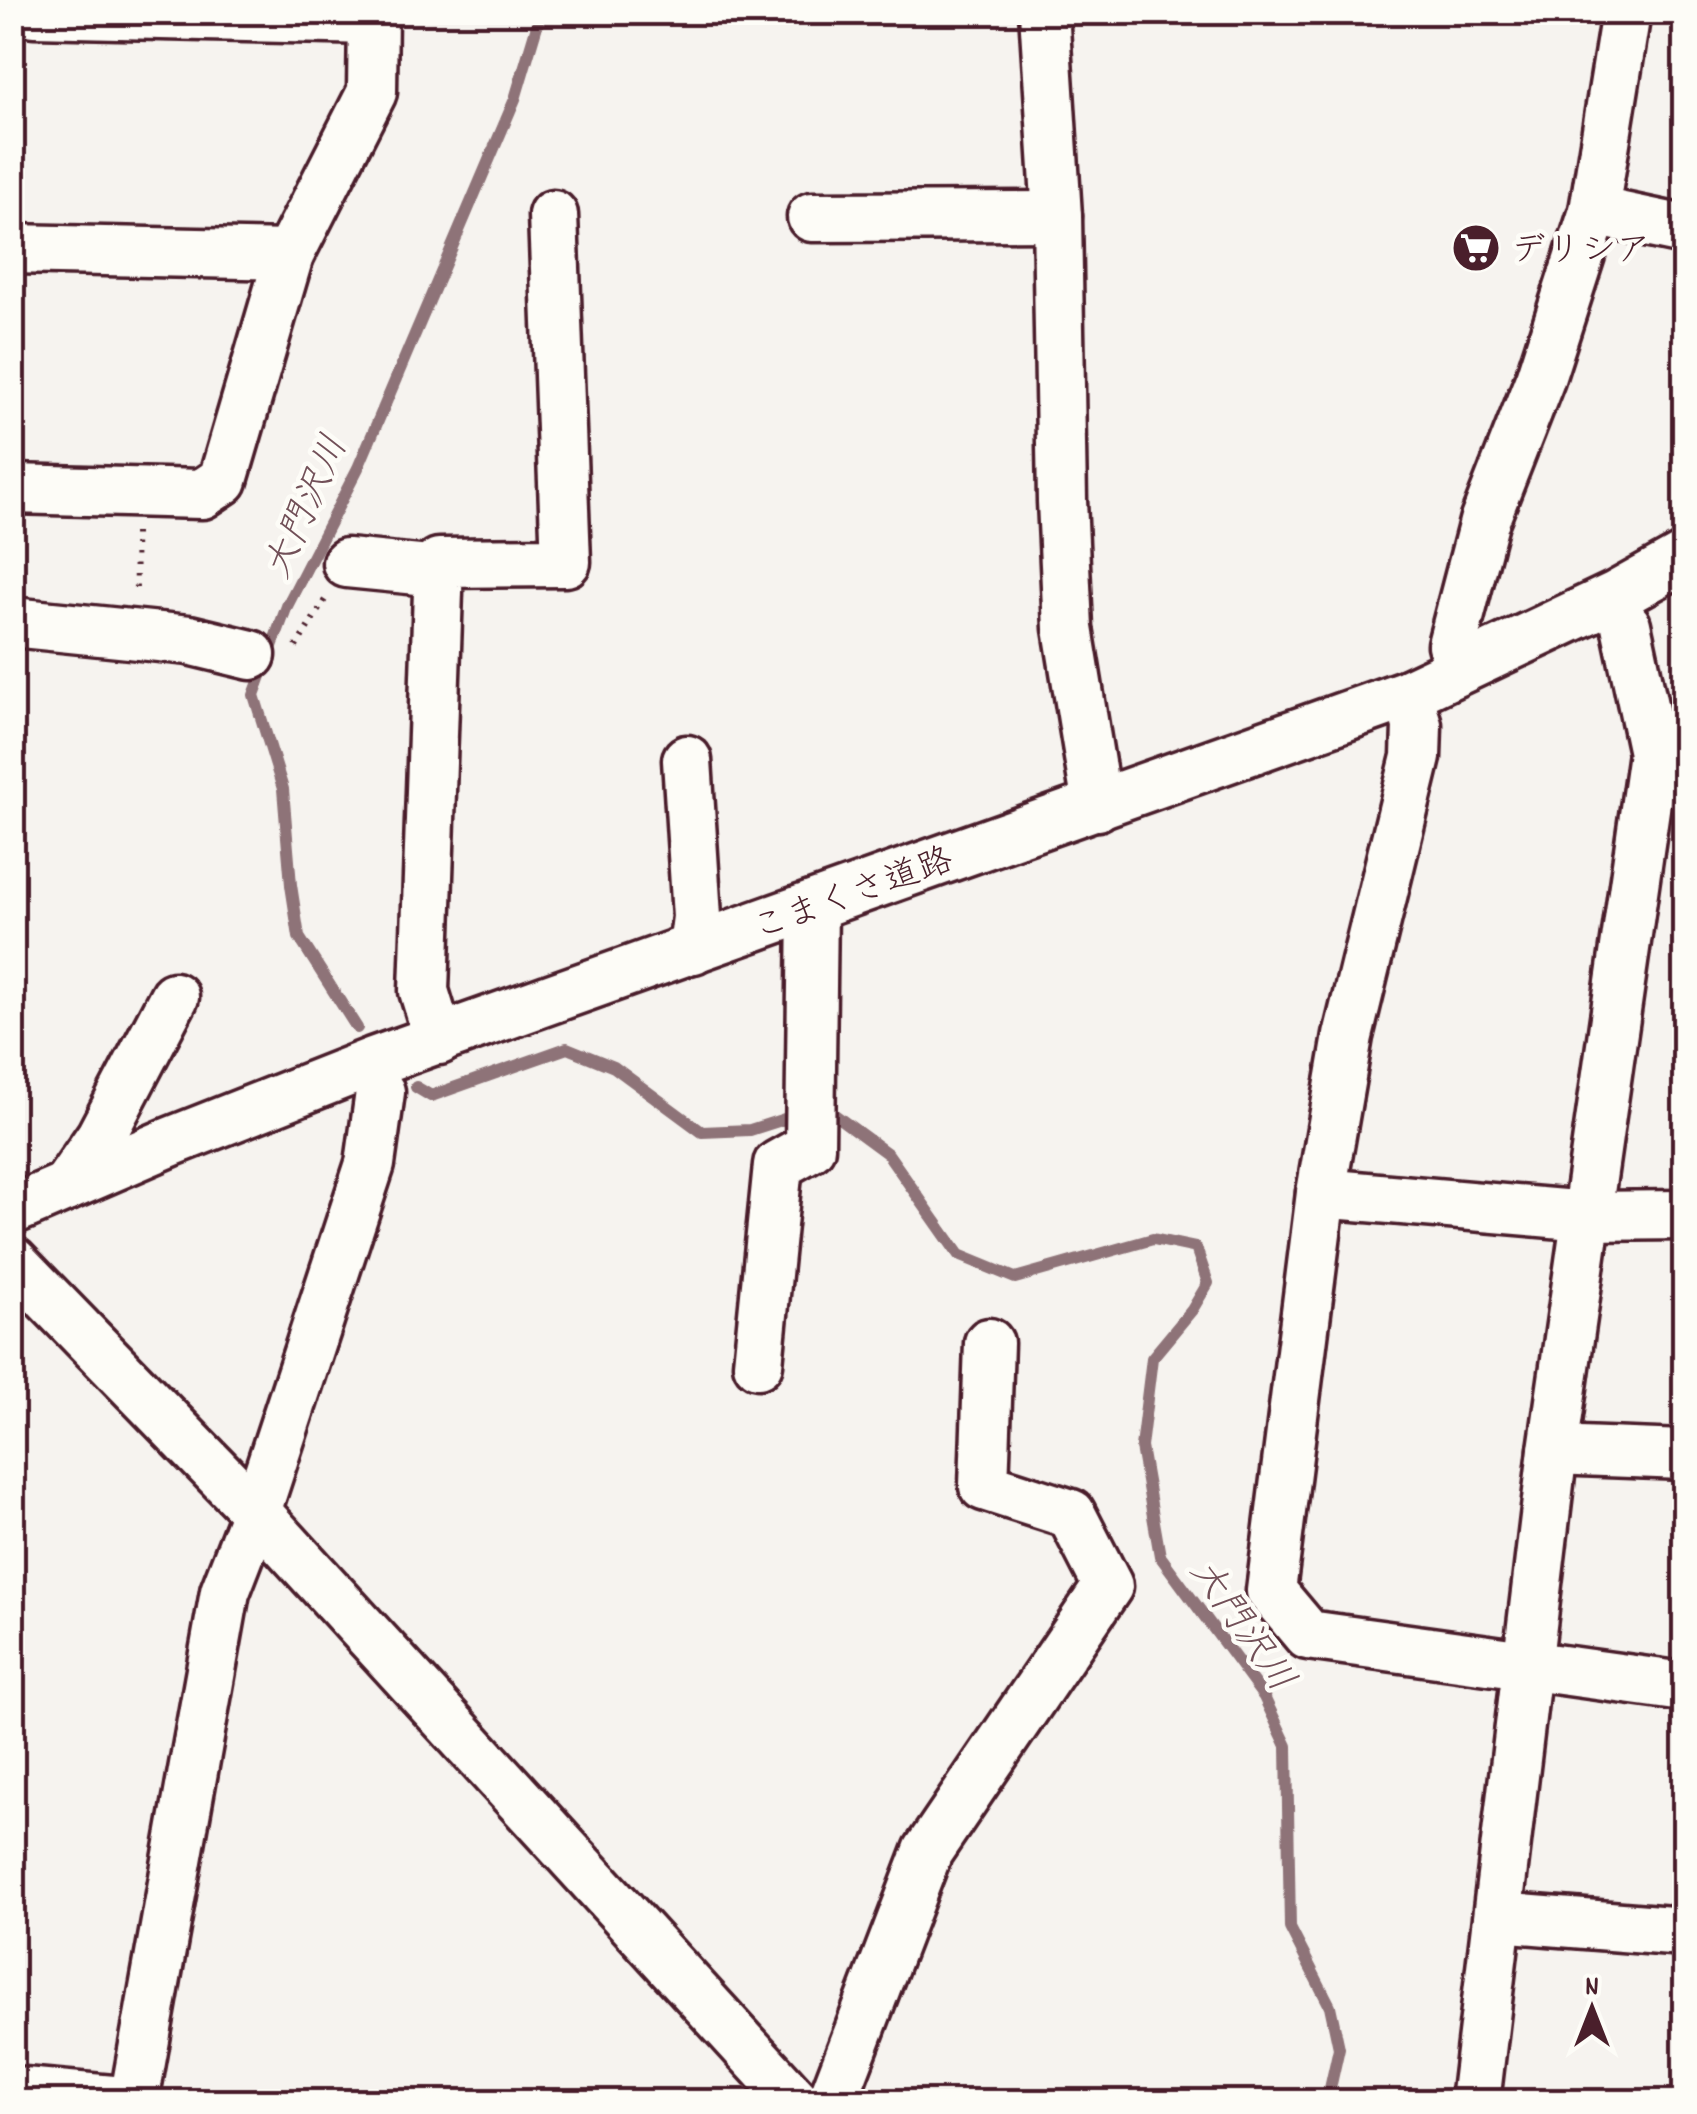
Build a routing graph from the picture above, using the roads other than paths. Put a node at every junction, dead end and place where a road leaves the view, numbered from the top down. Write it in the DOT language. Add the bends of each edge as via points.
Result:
graph roads {
  1 [pos="34,12"];
  2 [pos="1021,12"];
  3 [pos="1626,12"];
  4 [pos="1044,13"];
  5 [pos="373,16"];
  6 [pos="1594,211"];
  7 [pos="554,215"];
  8 [pos="1058,216"];
  9 [pos="812,217"];
  10 [pos="1684,230"];
  11 [pos="12,249"];
  12 [pos="289,256"];
  13 [pos="12,489"];
  14 [pos="1684,558"];
  15 [pos="348,563"];
  16 [pos="438,572"];
  17 [pos="12,622"];
  18 [pos="1626,625"];
  19 [pos="1452,645"];
  20 [pos="251,655"];
  21 [pos="1408,694"];
  22 [pos="688,760"];
  23 [pos="1097,806"];
  24 [pos="813,906"];
  25 [pos="693,949"];
  26 [pos="174,997"];
  27 [pos="438,1040"];
  28 [pos="380,1092"];
  29 [pos="66,1187"];
  30 [pos="1321,1194"];
  31 [pos="12,1210"];
  32 [pos="1684,1215"];
  33 [pos="1586,1216"];
  34 [pos="15,1272"];
  35 [pos="989,1343"];
  36 [pos="758,1364"];
  37 [pos="1554,1450"];
  38 [pos="1684,1455"];
  39 [pos="256,1512"];
  40 [pos="1526,1667"];
  41 [pos="1684,1687"];
  42 [pos="1498,1917"];
  43 [pos="1684,1932"];
  44 [pos="12,2091"];
  45 [pos="134,2101"];
  46 [pos="796,2102"];
  47 [pos="832,2102"];
  48 [pos="1475,2102"];
  1 -- 5 [label="street"];
  2 -- 4 [label="street"];
  3 -- 6 [label="street"];
  4 -- 8 [label="street"];
  5 -- 12 [label="street" via="372,92"];
  6 -- 10 [label="street"];
  6 -- 19 [label="street" via="1540,380 1484,522"];
  7 -- 16 [label="street" via="566,562 439,563"];
  8 -- 9 [label="street"];
  8 -- 23 [label="street" via="1068,628"];
  11 -- 12 [label="street"];
  12 -- 13 [label="street" via="223,480 202,494"];
  14 -- 21 [label="street, こまくさ道路"];
  15 -- 16 [label="street"];
  16 -- 27 [label="street" via="424,991"];
  17 -- 20 [label="street" via="189,640"];
  18 -- 33 [label="street" via="1653,753"];
  21 -- 23 [label="street, こまくさ道路"];
  21 -- 30 [label="street" via="1416,757 1348,1036"];
  22 -- 25 [label="street"];
  23 -- 24 [label="street, こまくさ道路"];
  24 -- 25 [label="street, こまくさ道路"];
  24 -- 36 [label="street" via="810,1147 778,1165"];
  25 -- 27 [label="street, こまくさ道路"];
  26 -- 29 [label="street" via="102,1136"];
  27 -- 29 [label="street, こまくさ道路"];
  28 -- 39 [label="street" via="370,1164"];
  29 -- 31 [label="street, こまくさ道路"];
  30 -- 33 [label="street"];
  30 -- 40 [label="street" via="1271,1591 1308,1636"];
  32 -- 33 [label="street"];
  33 -- 37 [label="street"];
  34 -- 39 [label="street"];
  35 -- 47 [label="street" via="984,1486 1071,1514 1108,1586 928,1852"];
  37 -- 38 [label="street"];
  37 -- 40 [label="street"];
  39 -- 45 [label="street" via="225,1592"];
  39 -- 46 [label="street"];
  40 -- 41 [label="street"];
  40 -- 42 [label="street"];
  42 -- 43 [label="street"];
  42 -- 48 [label="street"];
  44 -- 45 [label="street"];
}
